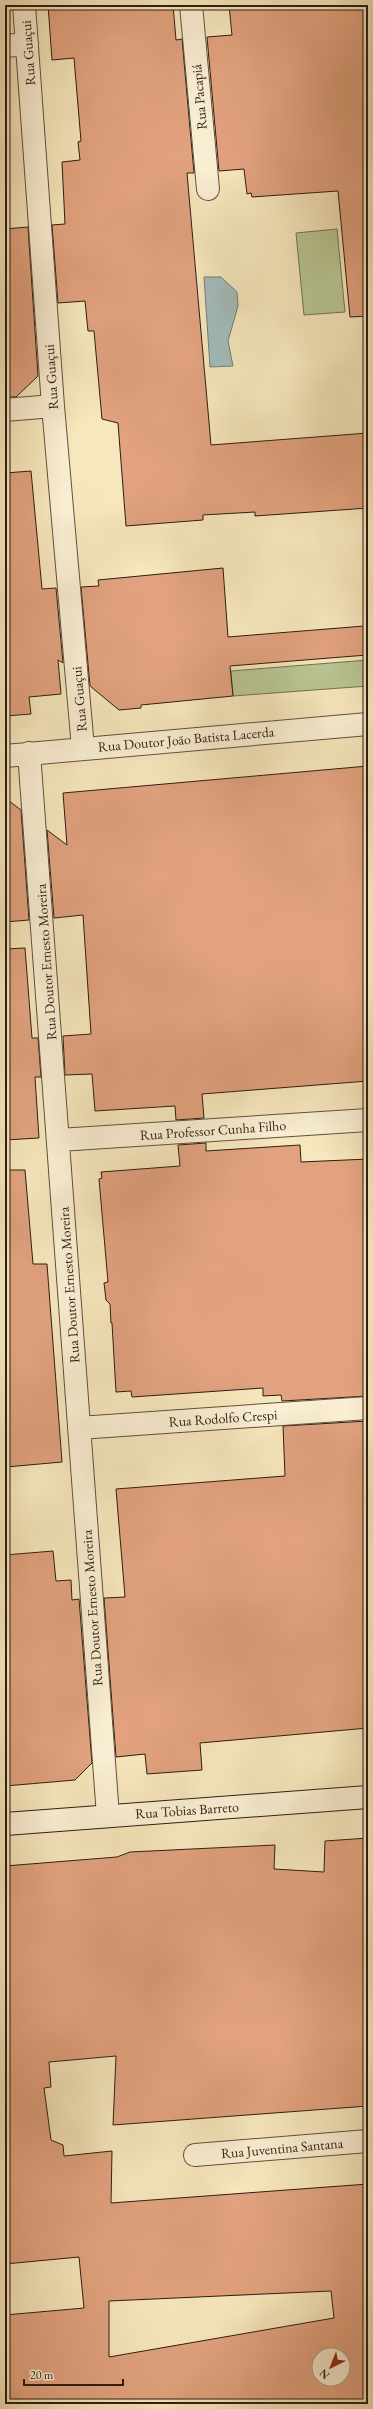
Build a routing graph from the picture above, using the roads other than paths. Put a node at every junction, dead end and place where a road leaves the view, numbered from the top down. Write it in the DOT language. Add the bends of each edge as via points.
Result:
graph roads {
  1 [pos="24,5"];
  2 [pos="191,5"];
  3 [pos="28,44"];
  4 [pos="5,46"];
  5 [pos="208,189"];
  6 [pos="53,406"];
  7 [pos="5,410"];
  8 [pos="368,724"];
  9 [pos="83,748"];
  10 [pos="29,754"];
  11 [pos="5,756"];
  12 [pos="368,1120"];
  13 [pos="59,1140"];
  14 [pos="368,1408"];
  15 [pos="79,1428"];
  16 [pos="368,1797"];
  17 [pos="108,1816"];
  18 [pos="5,1824"];
  19 [pos="368,2141"];
  20 [pos="195,2155"];
  1 -- 3 [label="street, Rua Guaçui"];
  2 -- 5 [label="street, Rua Pacapiá"];
  3 -- 4 [label="street"];
  3 -- 6 [label="street, Rua Guaçui"];
  6 -- 7 [label="street"];
  6 -- 9 [label="street, Rua Guaçui"];
  8 -- 9 [label="street, Rua Doutor João Batista Lacerda"];
  9 -- 10 [label="street, Rua Doutor João Batista Lacerda"];
  10 -- 11 [label="street, Rua Doutor João Batista Lacerda"];
  10 -- 13 [label="street, Rua Doutor Ernesto Moreira"];
  12 -- 13 [label="street, Rua Professor Cunha Filho"];
  13 -- 15 [label="street, Rua Doutor Ernesto Moreira"];
  14 -- 15 [label="street, Rua Rodolfo Crespi"];
  15 -- 17 [label="street, Rua Doutor Ernesto Moreira"];
  16 -- 17 [label="street, Rua Tobias Barreto"];
  17 -- 18 [label="street, Rua Tobias Barreto"];
  19 -- 20 [label="street, Rua Juventina Santana"];
}
